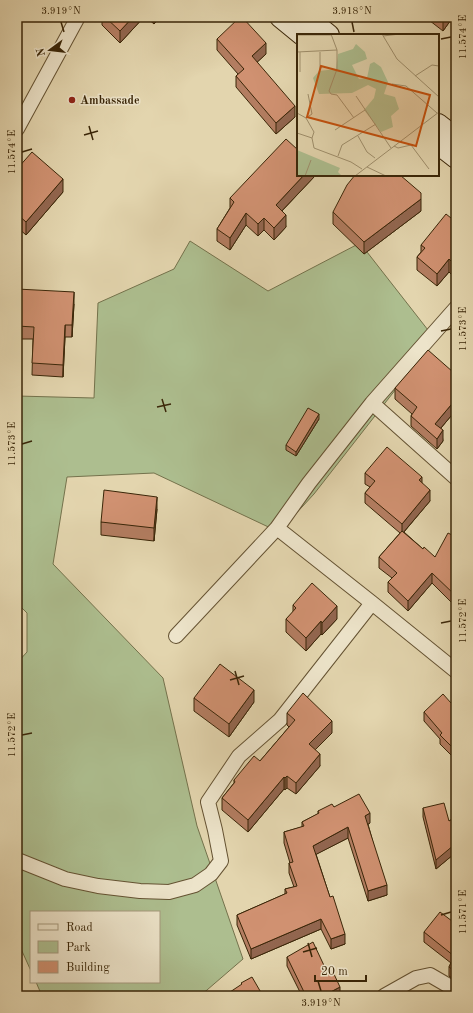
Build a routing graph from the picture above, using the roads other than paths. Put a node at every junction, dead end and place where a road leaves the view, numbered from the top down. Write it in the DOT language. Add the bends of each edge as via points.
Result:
graph roads {
  1 [pos="78,17"];
  2 [pos="280,17"];
  3 [pos="307,17"];
  4 [pos="301,34"];
  5 [pos="329,34"];
  6 [pos="439,125"];
  7 [pos="17,129"];
  8 [pos="456,138"];
  9 [pos="439,145"];
  10 [pos="456,158"];
  11 [pos="456,308"];
  12 [pos="372,403"];
  13 [pos="456,478"];
  14 [pos="277,528"];
  15 [pos="372,603"];
  16 [pos="176,636"];
  17 [pos="456,671"];
  18 [pos="17,861"];
  19 [pos="456,994"];
  20 [pos="384,996"];
  1 -- 7 [label="street"];
  2 -- 4 [label="main road"];
  3 -- 5 [label="main road"];
  6 -- 8 [label="main road"];
  9 -- 10 [label="main road"];
  11 -- 12 [label="street"];
  12 -- 13 [label="street"];
  12 -- 14 [label="street"];
  14 -- 15 [label="street"];
  14 -- 16 [label="street"];
  15 -- 17 [label="street"];
  15 -- 18 [label="street" via="280,720 239,756 208,802 221,861 211,874 195,885 169,892 140,891 65,879"];
  19 -- 20 [label="street" via="449,986 430,975 416,978"];
}
